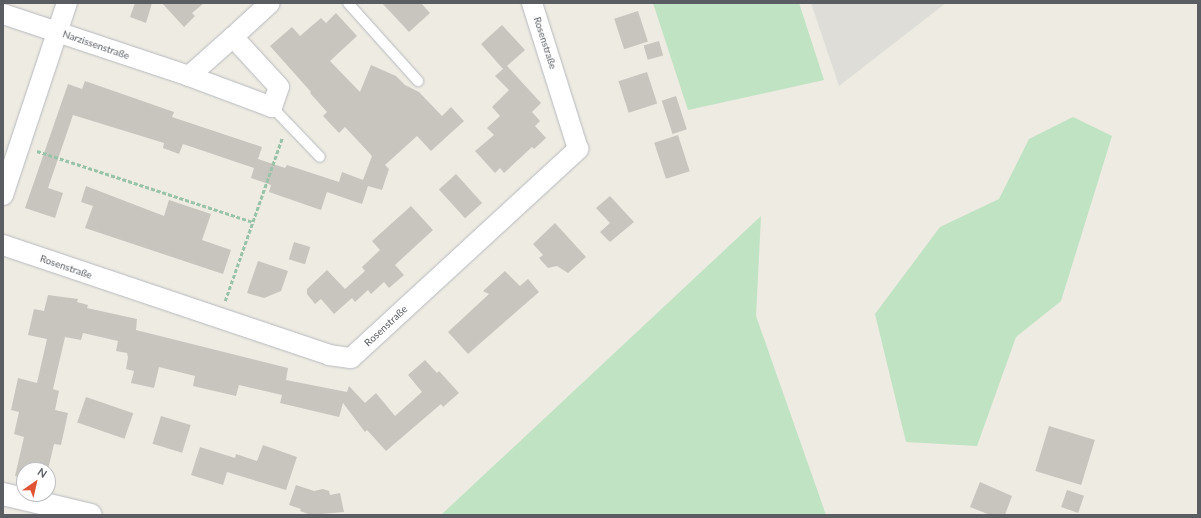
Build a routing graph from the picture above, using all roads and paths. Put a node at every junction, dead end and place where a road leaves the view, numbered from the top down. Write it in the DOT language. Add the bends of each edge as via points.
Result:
graph roads {
  1 [pos="67,3"];
  2 [pos="270,3"];
  3 [pos="348,3"];
  4 [pos="532,3"];
  5 [pos="3,14"];
  6 [pos="58,31"];
  7 [pos="233,37"];
  8 [pos="189,76"];
  9 [pos="418,81"];
  10 [pos="272,107"];
  11 [pos="287,124"];
  12 [pos="20,145"];
  13 [pos="320,157"];
  14 [pos="3,195"];
  15 [pos="253,222"];
  16 [pos="3,245"];
  17 [pos="219,318"];
  18 [pos="3,494"];
  19 [pos="60,511"];
  20 [pos="91,515"];
  1 -- 6 [label="street"];
  2 -- 7 [label="street"];
  3 -- 9 [label="lane"];
  4 -- 17 [label="street, Rosenstraße" via="578,149 351,358 329,355"];
  5 -- 6 [label="street, Narzissenstraße"];
  6 -- 8 [label="street, Narzissenstraße"];
  6 -- 12 [label="street"];
  7 -- 8 [label="street"];
  7 -- 10 [label="street" via="279,87"];
  8 -- 10 [label="street, Narzissenstraße"];
  10 -- 11 [label="lane, Narzissenstraße"];
  11 -- 13 [label="lane, Narzissenstraße"];
  11 -- 15 [label="path"];
  12 -- 14 [label="street"];
  12 -- 15 [label="path"];
  15 -- 17 [label="path"];
  16 -- 17 [label="street, Rosenstraße"];
  18 -- 19 [label="street"];
  19 -- 20 [label="street"];
}
